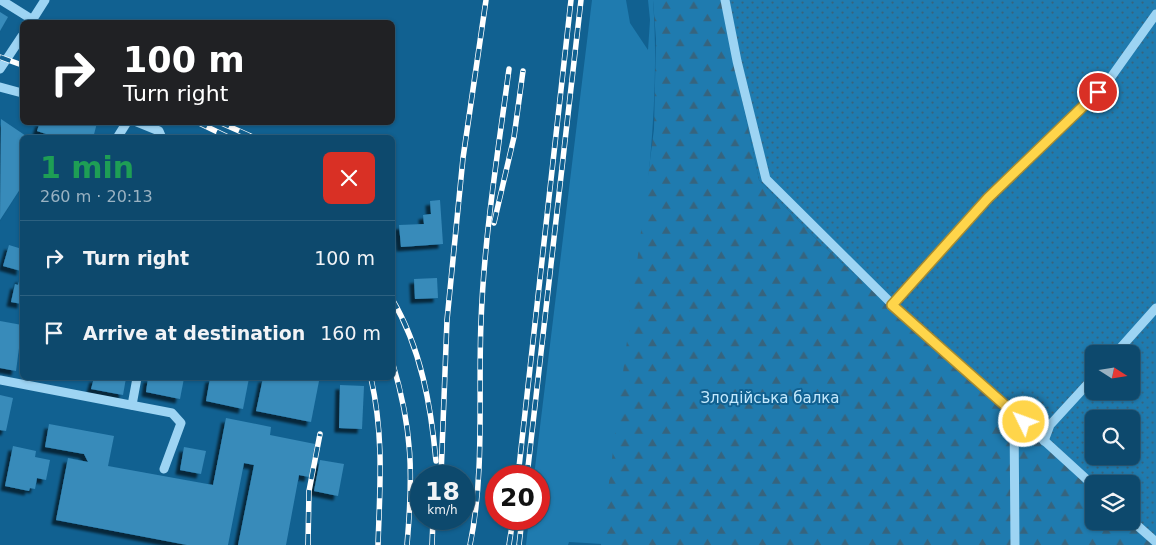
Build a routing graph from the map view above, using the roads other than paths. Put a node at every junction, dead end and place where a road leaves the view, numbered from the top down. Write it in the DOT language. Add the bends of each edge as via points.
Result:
graph roads {
  1 [pos="1,0"];
  2 [pos="45,0"];
  3 [pos="725,0"];
  4 [pos="1156,14"];
  5 [pos="31,20"];
  6 [pos="33,20"];
  7 [pos="20,39"];
  8 [pos="0,69"];
  9 [pos="0,87"];
  10 [pos="20,92"];
  11 [pos="144,125"];
  12 [pos="161,135"];
  13 [pos="892,305"];
  14 [pos="1156,308"];
  15 [pos="1123,345"];
  16 [pos="0,380"];
  17 [pos="137,380"];
  18 [pos="1085,387"];
  19 [pos="132,405"];
  20 [pos="1014,413"];
  21 [pos="1044,440"];
  22 [pos="164,469"];
  23 [pos="1085,478"];
  24 [pos="1140,528"];
  25 [pos="1156,542"];
  26 [pos="1015,545"];
  1 -- 5 [label="street"];
  2 -- 6 [label="street"];
  3 -- 13 [label="street" via="766,179"];
  4 -- 13 [label="street" via="1109,80 988,198"];
  7 -- 8 [label="street"];
  9 -- 10 [label="street"];
  11 -- 12 [label="street" via="159,131"];
  13 -- 20 [label="street"];
  14 -- 15 [label="street"];
  16 -- 19 [label="street"];
  17 -- 19 [label="street"];
  18 -- 21 [label="street" via="1050,425"];
  19 -- 22 [label="street" via="172,413 181,423"];
  20 -- 21 [label="street"];
  20 -- 26 [label="street"];
  21 -- 23 [label="street"];
  24 -- 25 [label="street"];
}
